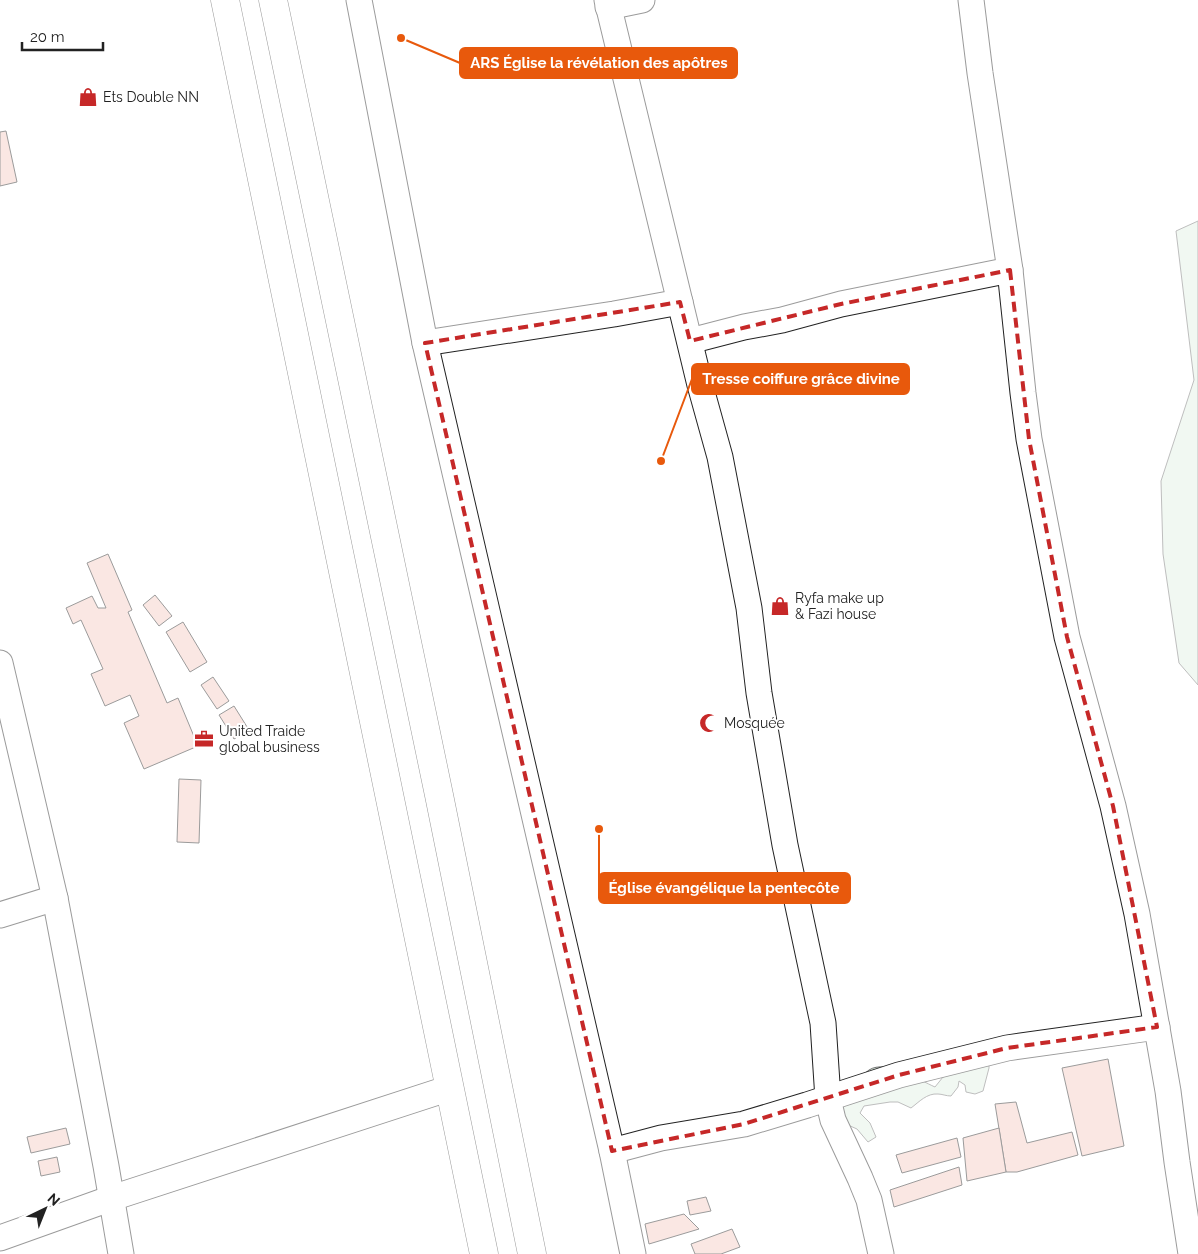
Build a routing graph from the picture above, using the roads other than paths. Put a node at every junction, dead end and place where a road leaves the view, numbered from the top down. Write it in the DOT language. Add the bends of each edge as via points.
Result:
graph roads {
  1 [pos="225,0"];
  2 [pos="273,0"];
  3 [pos="359,0"];
  4 [pos="642,0"];
  5 [pos="971,0"];
  6 [pos="608,4"];
  7 [pos="1010,270"];
  8 [pos="680,302"];
  9 [pos="690,341"];
  10 [pos="425,343"];
  11 [pos="0,663"];
  12 [pos="55,898"];
  13 [pos="0,915"];
  14 [pos="1157,1027"];
  15 [pos="450,1088"];
  16 [pos="828,1099"];
  17 [pos="612,1151"];
  18 [pos="112,1198"];
  19 [pos="0,1238"];
  20 [pos="121,1254"];
  21 [pos="484,1254"];
  22 [pos="532,1254"];
  23 [pos="632,1254"];
  24 [pos="882,1254"];
  25 [pos="1191,1254"];
  1 -- 15 [label="main road"];
  2 -- 22 [label="main road"];
  3 -- 10 [label="street"];
  4 -- 6 [label="street"];
  5 -- 7 [label="street"];
  6 -- 8 [label="street"];
  7 -- 9 [label="street" via="841,304"];
  7 -- 14 [label="street" via="1029,439 1065,628 1113,806"];
  8 -- 9 [label="street"];
  8 -- 10 [label="street"];
  9 -- 16 [label="street" via="734,524 785,845 823,1023"];
  10 -- 17 [label="street"];
  11 -- 12 [label="street"];
  12 -- 13 [label="street"];
  12 -- 18 [label="street"];
  14 -- 16 [label="street" via="1007,1048 899,1075"];
  14 -- 25 [label="street"];
  15 -- 18 [label="street"];
  15 -- 21 [label="main road"];
  16 -- 17 [label="street" via="744,1124 661,1138"];
  16 -- 24 [label="street" via="833,1120 869,1200"];
  17 -- 23 [label="street"];
  18 -- 19 [label="street"];
  18 -- 20 [label="street"];
}
